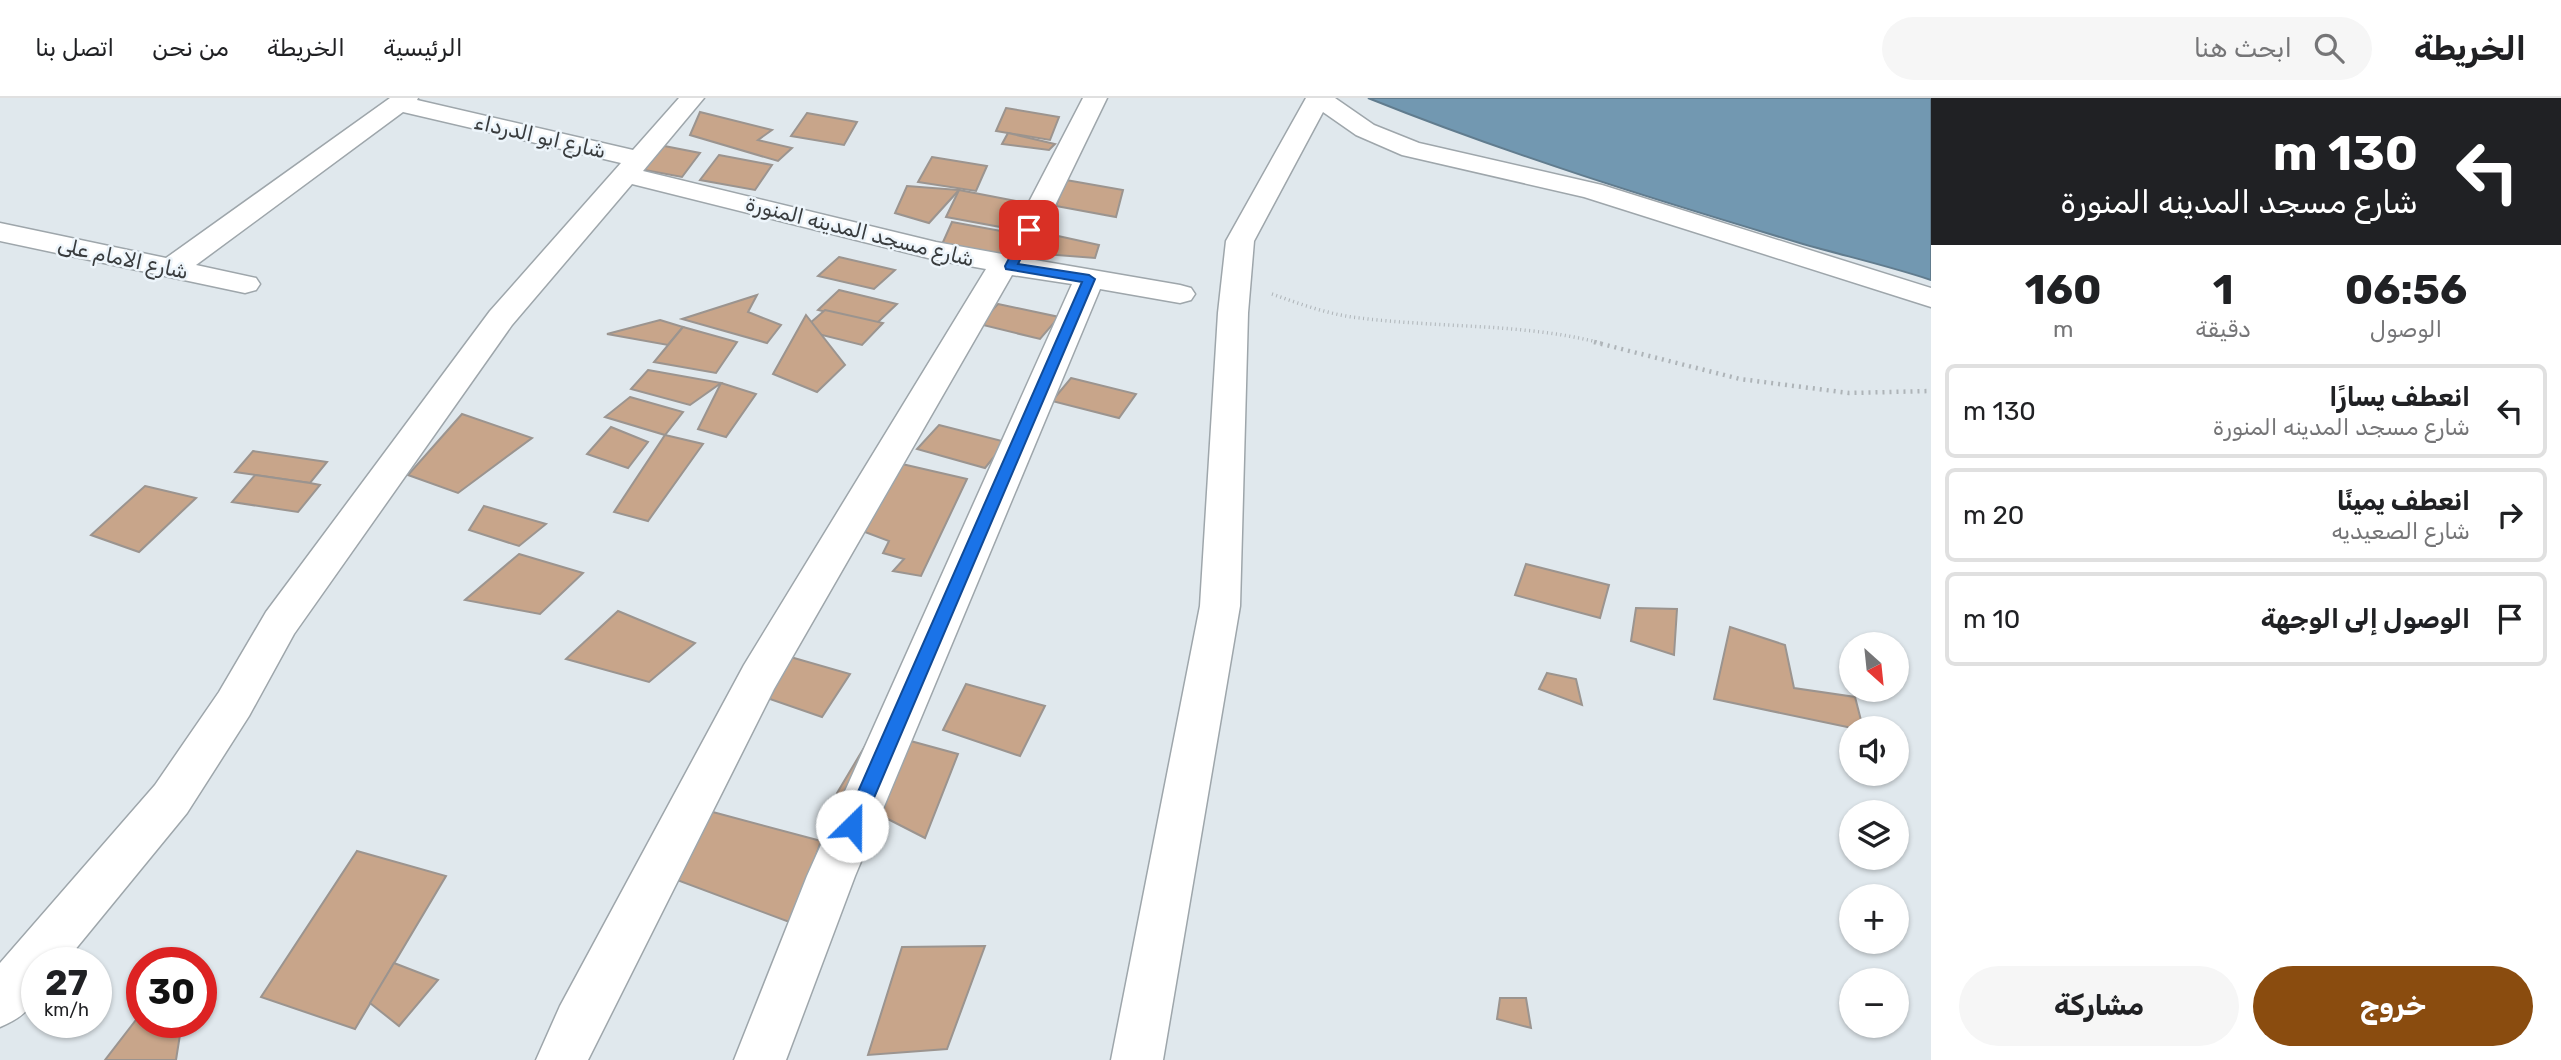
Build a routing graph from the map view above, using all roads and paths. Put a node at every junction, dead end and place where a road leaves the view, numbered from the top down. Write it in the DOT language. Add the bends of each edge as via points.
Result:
graph roads {
  1 [pos="692,98"];
  2 [pos="1095,98"];
  3 [pos="1319,98"];
  4 [pos="402,100"];
  5 [pos="632,166"];
  6 [pos="0,232"];
  7 [pos="1007,265"];
  8 [pos="172,268"];
  9 [pos="1089,279"];
  10 [pos="1235,280"];
  11 [pos="246,284"];
  12 [pos="1180,294"];
  13 [pos="1931,298"];
  14 [pos="1931,391"];
  15 [pos="0,1002"];
  16 [pos="562,1060"];
  17 [pos="760,1060"];
  18 [pos="1137,1060"];
  1 -- 5 [label="street"];
  2 -- 7 [label="street"];
  3 -- 10 [label="street" via="1240,241"];
  3 -- 13 [label="street" via="1365,130 1411,149 1592,191"];
  4 -- 5 [label="street, شارع ابو الدرداء"];
  4 -- 8 [label="street"];
  5 -- 7 [label="street, شارع مسجد المدينه المنورة"];
  5 -- 15 [label="street" via="501,318 280,623 234,704 171,799"];
  6 -- 8 [label="street, شارع الامام على"];
  7 -- 9 [label="street, شارع مسجد المدينه المنورة"];
  7 -- 16 [label="street" via="759,677"];
  8 -- 11 [label="street, شارع الامام على"];
  9 -- 12 [label="street, شارع مسجد المدينه المنورة"];
  9 -- 17 [label="street" via="831,876"];
  10 -- 14 [label="path" via="1304,305 1358,318 1576,337 1740,379 1849,393"];
  10 -- 18 [label="street" via="1220,606"];
}
